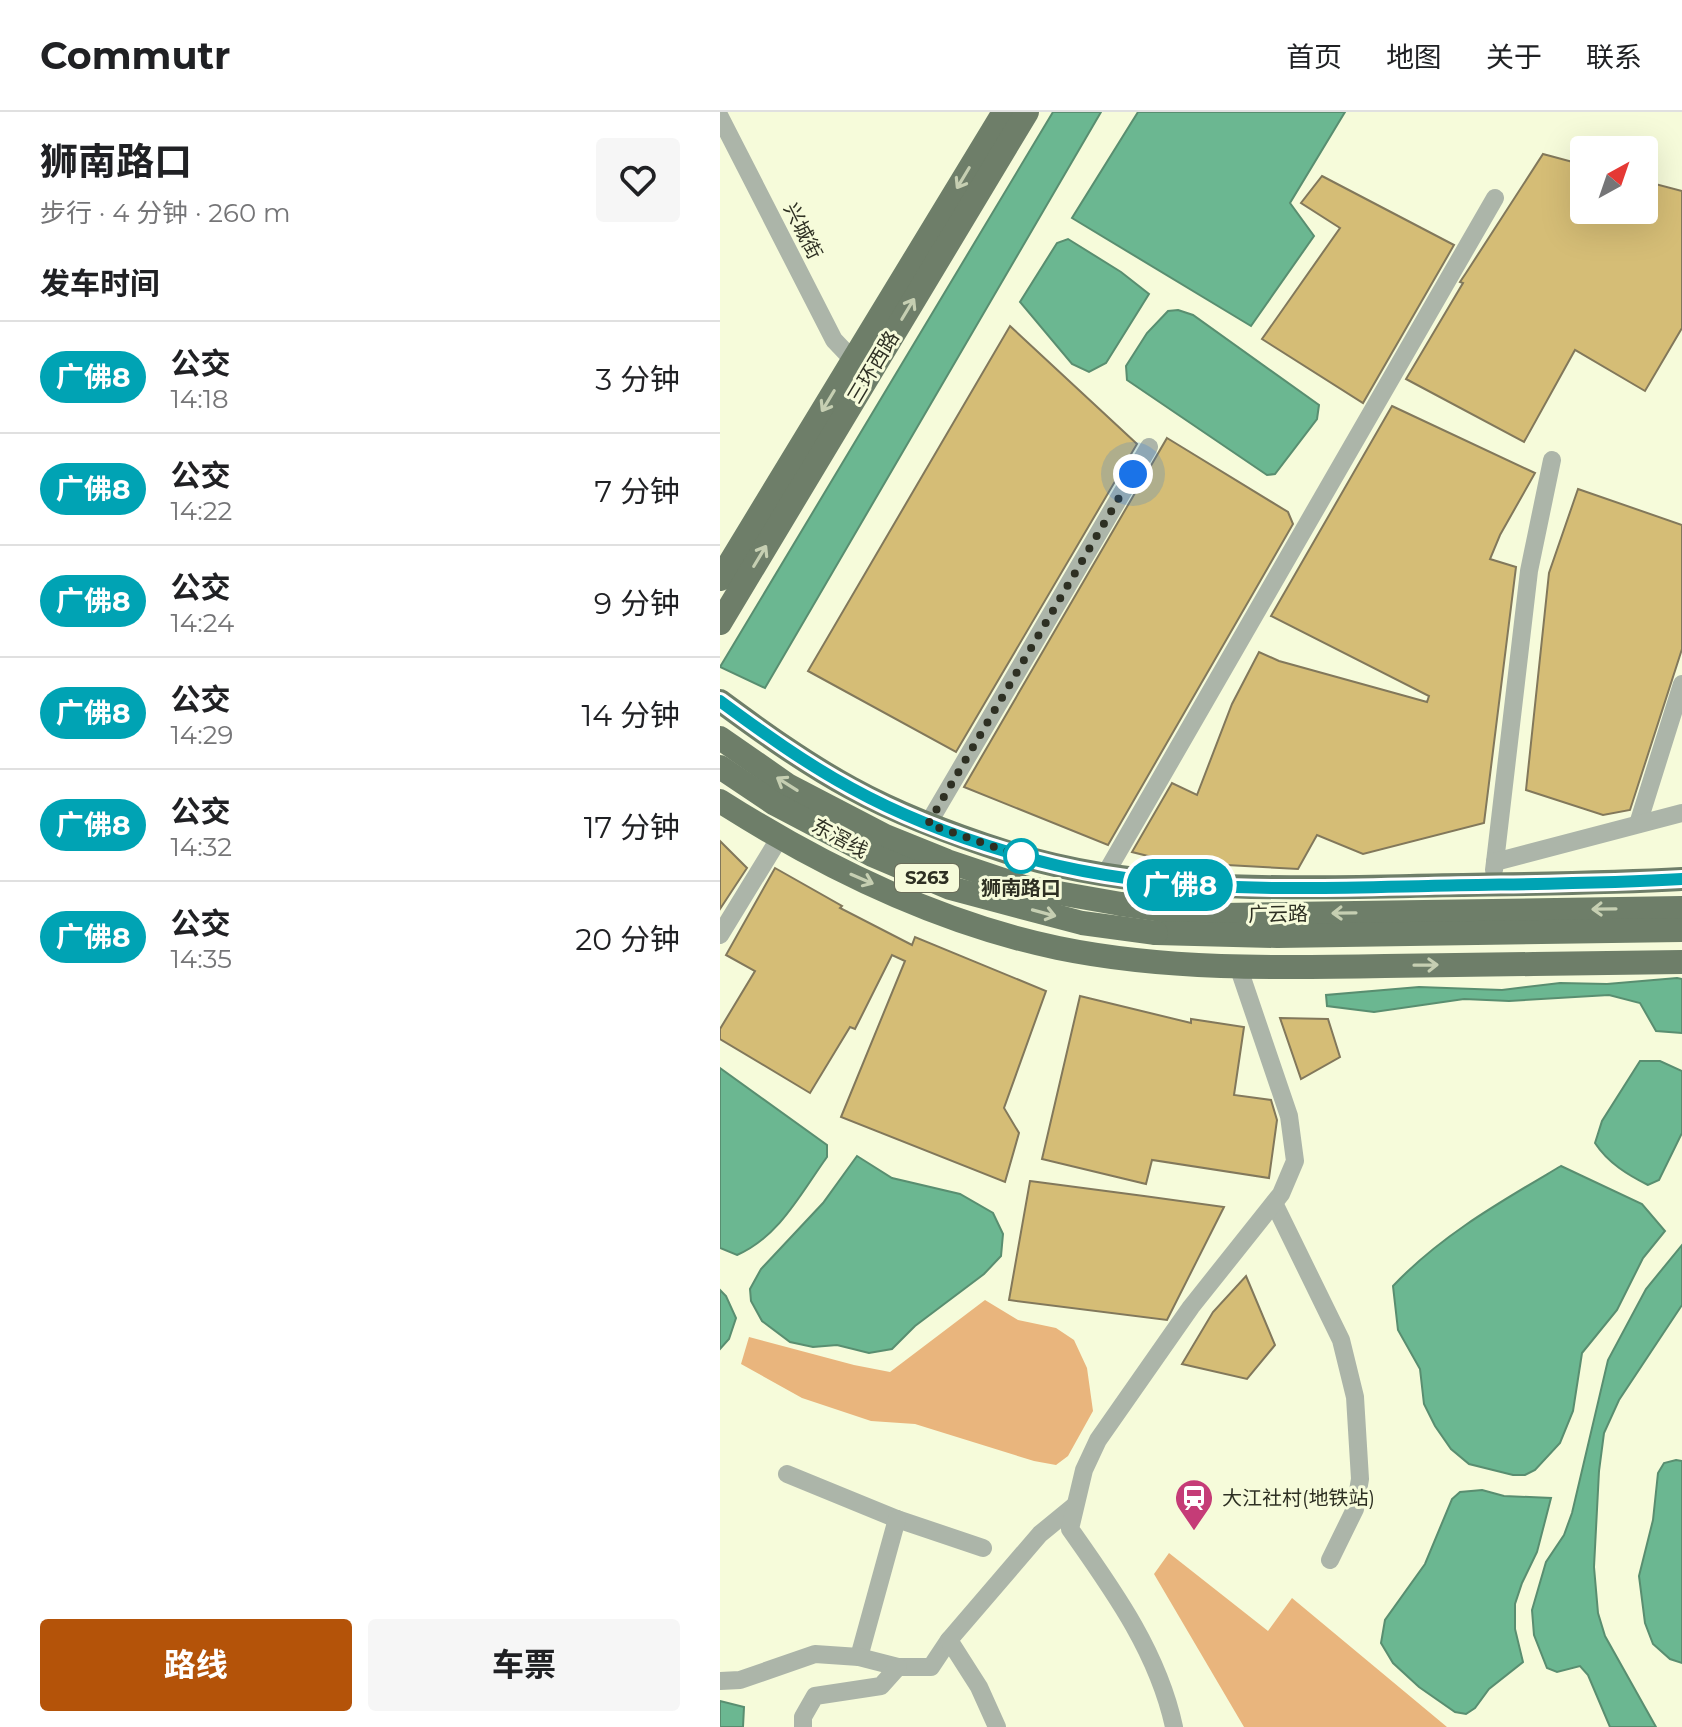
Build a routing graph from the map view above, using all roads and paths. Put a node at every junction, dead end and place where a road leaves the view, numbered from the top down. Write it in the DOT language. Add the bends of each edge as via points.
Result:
graph roads {
  1 [pos="1027,112"];
  2 [pos="720,117"];
  3 [pos="994,117"];
  4 [pos="1495,198"];
  5 [pos="853,360"];
  6 [pos="1149,447"];
  7 [pos="1552,460"];
  8 [pos="720,579"];
  9 [pos="720,623"];
  10 [pos="1682,684"];
  11 [pos="720,701"];
  12 [pos="720,738"];
  13 [pos="720,767"];
  14 [pos="851,788"];
  15 [pos="720,801"];
  16 [pos="1682,813"];
  17 [pos="928,824"];
  18 [pos="1638,824"];
  19 [pos="780,837"];
  20 [pos="812,854"];
  21 [pos="1106,873"];
  22 [pos="1494,873"];
  23 [pos="1682,879"];
  24 [pos="1682,908"];
  25 [pos="1682,930"];
  26 [pos="1156,933"];
  27 [pos="1431,933"];
  28 [pos="1221,934"];
  29 [pos="720,935"];
  30 [pos="1152,962"];
  31 [pos="1682,962"];
  32 [pos="1238,966"];
  33 [pos="1351,967"];
  34 [pos="1274,1203"];
  35 [pos="787,1474"];
  36 [pos="1073,1507"];
  37 [pos="897,1519"];
  38 [pos="983,1548"];
  39 [pos="1330,1560"];
  40 [pos="949,1640"];
  41 [pos="859,1657"];
  42 [pos="898,1667"];
  43 [pos="720,1681"];
  44 [pos="803,1727"];
  45 [pos="997,1727"];
  46 [pos="1174,1727"];
  9 -- 1 [label="main road, 三环西路, one-way"];
  2 -- 5 [label="street, 兴城街" via="834,340"];
  3 -- 5 [label="main road, 三环西路, one-way"];
  4 -- 21 [label="street"];
  5 -- 8 [label="main road, 三环西路, one-way"];
  6 -- 17 [label="street"];
  7 -- 22 [label="street" via="1529,571"];
  10 -- 18 [label="street"];
  11 -- 14 [label="main road, S263"];
  24 -- 12 [label="main road, 广云路 / S263, one-way, bridge" via="1223,915 1024,887 898,841 789,786"];
  13 -- 26 [label="main road, 东滘线 / S263, one-way, bridge" via="775,804 858,848 950,888 1082,923"];
  14 -- 17 [label="main road, S263"];
  14 -- 20 [label="main road" via="832,792 810,807 804,833"];
  15 -- 19 [label="main road, S263"];
  16 -- 18 [label="street"];
  17 -- 21 [label="main road, S263" via="1010,853"];
  18 -- 22 [label="street"];
  19 -- 20 [label="main road, S263"];
  19 -- 29 [label="street"];
  20 -- 30 [label="main road, S263, one-way" via="985,929 1058,948"];
  21 -- 22 [label="main road, S263" via="1179,885 1330,887"];
  22 -- 23 [label="main road, S263"];
  25 -- 27 [label="main road, 广云路 / S263"];
  26 -- 28 [label="main road, 广云路 / S263"];
  27 -- 28 [label="main road, 广云路 / S263"];
  27 -- 33 [label="main road"];
  28 -- 30 [label="main road"];
  30 -- 32 [label="main road, S263"];
  33 -- 31 [label="main road, S263, one-way"];
  32 -- 33 [label="main road, S263"];
  32 -- 34 [label="street" via="1289,1116 1295,1161"];
  34 -- 36 [label="street" via="1191,1307 1098,1440"];
  34 -- 39 [label="street" via="1341,1340 1355,1397 1360,1479 1355,1509"];
  35 -- 37 [label="street"];
  36 -- 40 [label="street" via="1040,1534"];
  36 -- 46 [label="street" via="1070,1529 1122,1602 1147,1649"];
  37 -- 38 [label="street"];
  37 -- 41 [label="street"];
  40 -- 42 [label="street" via="931,1667"];
  40 -- 45 [label="street"];
  41 -- 42 [label="street"];
  41 -- 43 [label="street" via="815,1654 740,1680"];
  42 -- 44 [label="street" via="881,1686 815,1696"];
}
